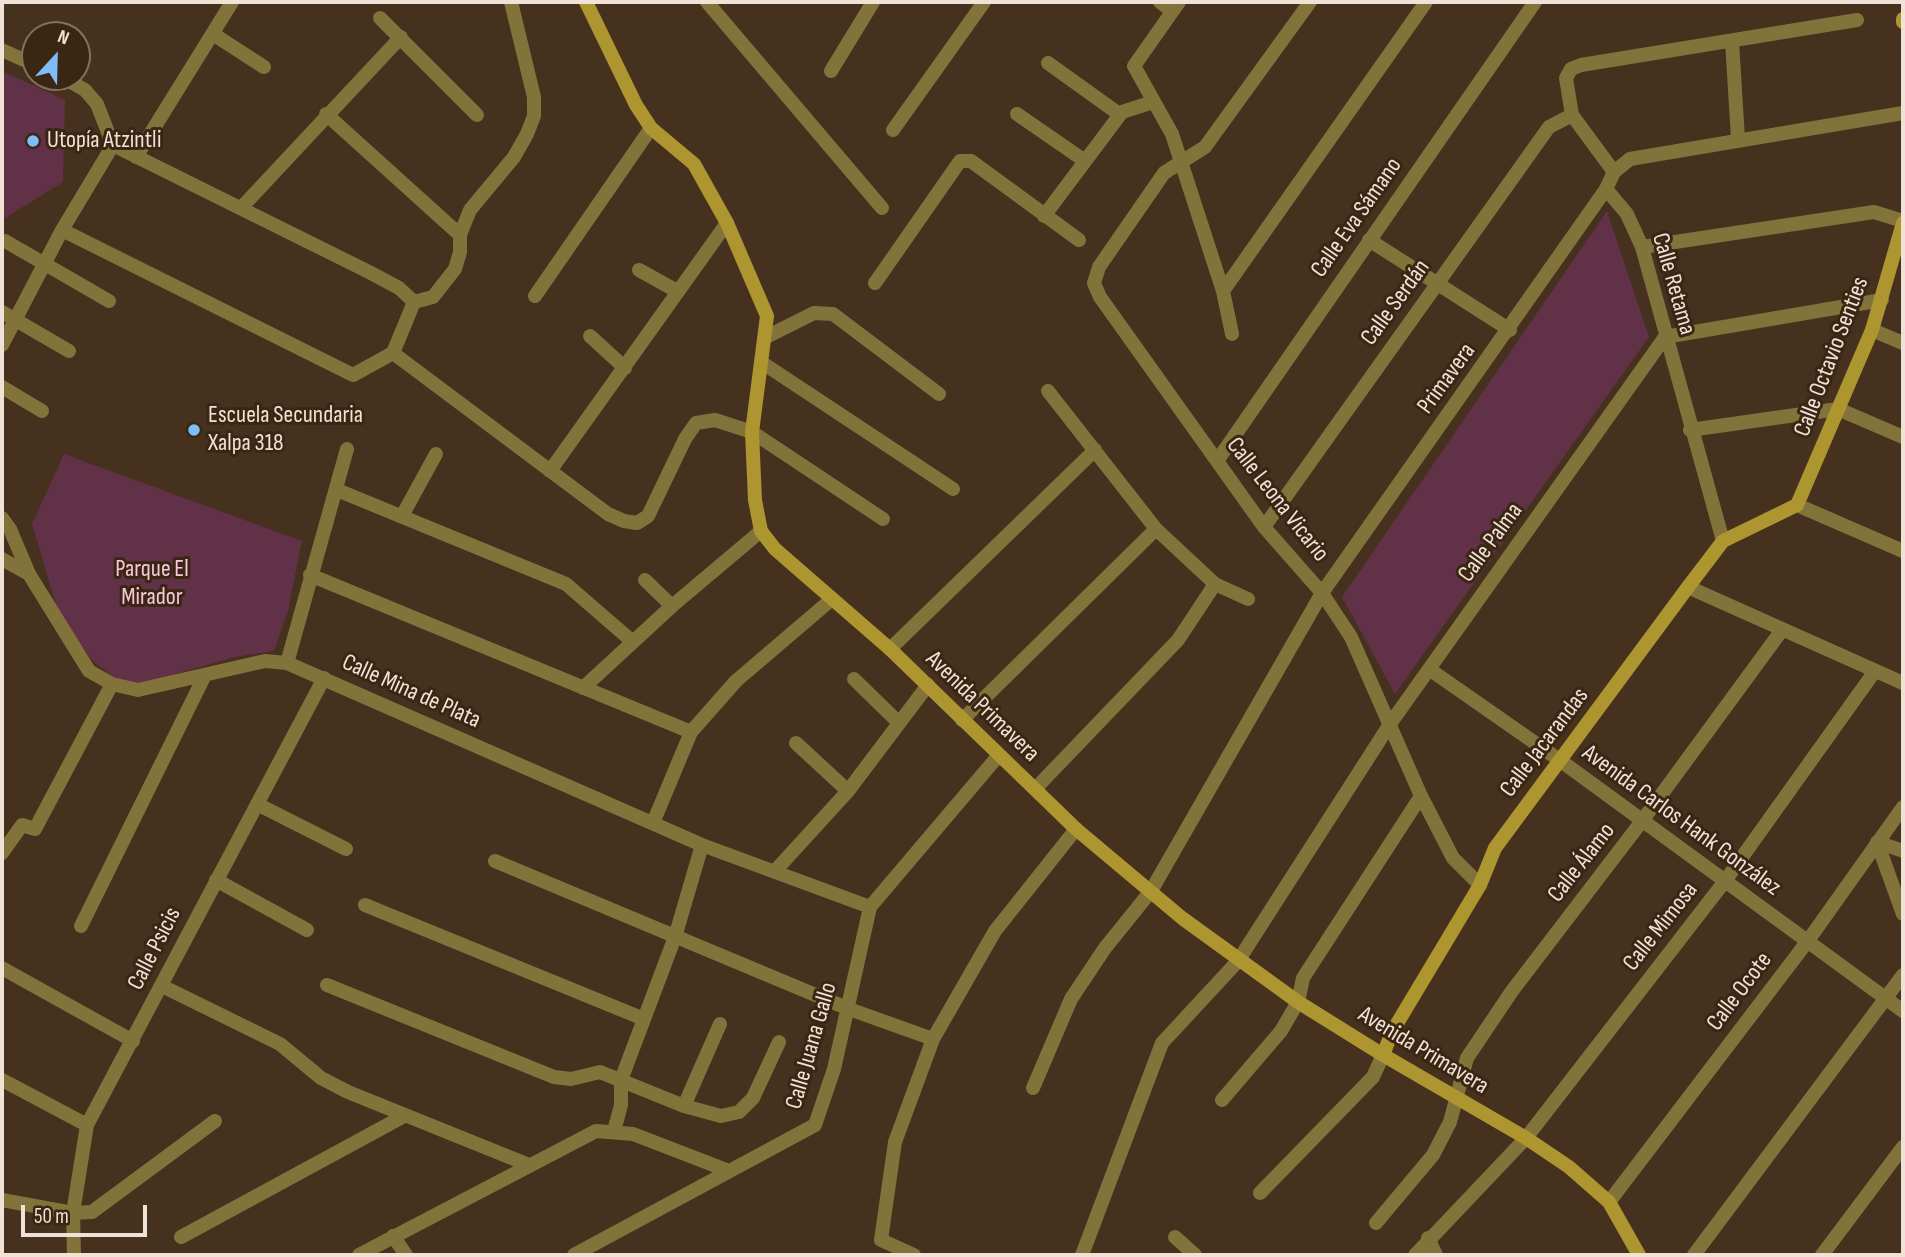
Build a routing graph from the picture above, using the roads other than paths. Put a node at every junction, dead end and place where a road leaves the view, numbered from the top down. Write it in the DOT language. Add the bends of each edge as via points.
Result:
graph roads {
  1 [pos="232,2"];
  2 [pos="511,2"];
  3 [pos="586,2"];
  4 [pos="708,2"];
  5 [pos="873,2"];
  6 [pos="984,2"];
  7 [pos="1160,2"];
  8 [pos="1310,2"];
  9 [pos="1426,2"];
  10 [pos="1535,2"];
  11 [pos="1176,7"];
  12 [pos="380,18"];
  13 [pos="1857,20"];
  14 [pos="214,34"];
  15 [pos="401,37"];
  16 [pos="1732,41"];
  17 [pos="2,50"];
  18 [pos="21,59"];
  19 [pos="1048,63"];
  20 [pos="264,67"];
  21 [pos="831,71"];
  22 [pos="86,91"];
  23 [pos="1153,102"];
  24 [pos="1903,113"];
  25 [pos="326,114"];
  26 [pos="1017,114"];
  27 [pos="1119,114"];
  28 [pos="477,115"];
  29 [pos="1572,115"];
  30 [pos="652,128"];
  31 [pos="893,130"];
  32 [pos="1738,139"];
  33 [pos="113,145"];
  34 [pos="136,158"];
  35 [pos="1181,160"];
  36 [pos="1085,161"];
  37 [pos="1614,172"];
  38 [pos="1606,189"];
  39 [pos="242,207"];
  40 [pos="882,208"];
  41 [pos="1044,216"];
  42 [pos="1903,222"];
  43 [pos="727,223"];
  44 [pos="62,230"];
  45 [pos="460,235"];
  46 [pos="1079,240"];
  47 [pos="1369,240"];
  48 [pos="5,241"];
  49 [pos="1642,247"];
  50 [pos="45,265"];
  51 [pos="639,270"];
  52 [pos="875,283"];
  53 [pos="1437,285"];
  54 [pos="677,291"];
  55 [pos="1223,291"];
  56 [pos="535,296"];
  57 [pos="1882,300"];
  58 [pos="109,301"];
  59 [pos="414,302"];
  60 [pos="2,312"];
  61 [pos="16,320"];
  62 [pos="1510,330"];
  63 [pos="1872,330"];
  64 [pos="1232,334"];
  65 [pos="590,336"];
  66 [pos="766,337"];
  67 [pos="1665,337"];
  68 [pos="1903,343"];
  69 [pos="2,345"];
  70 [pos="69,351"];
  71 [pos="393,353"];
  72 [pos="761,362"];
  73 [pos="625,368"];
  74 [pos="2,387"];
  75 [pos="1048,391"];
  76 [pos="939,394"];
  77 [pos="1838,410"];
  78 [pos="42,411"];
  79 [pos="1690,430"];
  80 [pos="752,432"];
  81 [pos="1903,437"];
  82 [pos="347,449"];
  83 [pos="1095,450"];
  84 [pos="436,454"];
  85 [pos="1217,461"];
  86 [pos="550,471"];
  87 [pos="953,489"];
  88 [pos="337,490"];
  89 [pos="1797,505"];
  90 [pos="402,516"];
  91 [pos="883,519"];
  92 [pos="6,524"];
  93 [pos="1264,527"];
  94 [pos="1156,529"];
  95 [pos="761,531"];
  96 [pos="1723,541"];
  97 [pos="1903,551"];
  98 [pos="2,552"];
  99 [pos="2,559"];
  100 [pos="29,574"];
  101 [pos="310,575"];
  102 [pos="645,580"];
  103 [pos="1215,584"];
  104 [pos="1688,587"];
  105 [pos="1322,593"];
  106 [pos="1248,598"];
  107 [pos="832,599"];
  108 [pos="672,606"];
  109 [pos="1782,630"];
  110 [pos="633,642"];
  111 [pos="890,649"];
  112 [pos="287,663"];
  113 [pos="1429,669"];
  114 [pos="1875,671"];
  115 [pos="204,677"];
  116 [pos="324,678"];
  117 [pos="854,679"];
  118 [pos="1903,682"];
  119 [pos="112,684"];
  120 [pos="928,685"];
  121 [pos="583,688"];
  122 [pos="962,720"];
  123 [pos="898,722"];
  124 [pos="1390,724"];
  125 [pos="691,732"];
  126 [pos="796,743"];
  127 [pos="999,755"];
  128 [pos="1561,761"];
  129 [pos="1035,789"];
  130 [pos="848,790"];
  131 [pos="1421,796"];
  132 [pos="257,804"];
  133 [pos="1903,807"];
  134 [pos="1643,821"];
  135 [pos="653,823"];
  136 [pos="1076,829"];
  137 [pos="1877,842"];
  138 [pos="702,845"];
  139 [pos="346,849"];
  140 [pos="1903,851"];
  141 [pos="2,853"];
  142 [pos="495,861"];
  143 [pos="775,871"];
  144 [pos="216,880"];
  145 [pos="1725,881"];
  146 [pos="1480,885"];
  147 [pos="1151,891"];
  148 [pos="365,905"];
  149 [pos="870,908"];
  150 [pos="1903,914"];
  151 [pos="80,926"];
  152 [pos="307,930"];
  153 [pos="675,937"];
  154 [pos="1807,942"];
  155 [pos="1238,961"];
  156 [pos="2,968"];
  157 [pos="1903,975"];
  158 [pos="327,985"];
  159 [pos="162,986"];
  160 [pos="1885,998"];
  161 [pos="1298,1002"];
  162 [pos="849,1009"];
  163 [pos="1903,1011"];
  164 [pos="644,1019"];
  165 [pos="720,1024"];
  166 [pos="933,1039"];
  167 [pos="133,1041"];
  168 [pos="779,1042"];
  169 [pos="1383,1055"];
  170 [pos="2,1080"];
  171 [pos="621,1080"];
  172 [pos="1033,1088"];
  173 [pos="1455,1097"];
  174 [pos="1222,1100"];
  175 [pos="684,1106"];
  176 [pos="404,1116"];
  177 [pos="215,1121"];
  178 [pos="87,1125"];
  179 [pos="614,1131"];
  180 [pos="1527,1138"];
  181 [pos="1903,1147"];
  182 [pos="529,1164"];
  183 [pos="729,1171"];
  184 [pos="1260,1193"];
  185 [pos="2,1200"];
  186 [pos="1609,1202"];
  187 [pos="73,1213"];
  188 [pos="1376,1223"];
  189 [pos="393,1236"];
  190 [pos="181,1237"];
  191 [pos="1175,1237"];
  192 [pos="1428,1238"];
  193 [pos="74,1255"];
  194 [pos="359,1255"];
  195 [pos="406,1255"];
  196 [pos="574,1255"];
  197 [pos="914,1255"];
  198 [pos="1082,1255"];
  199 [pos="1195,1255"];
  200 [pos="1415,1255"];
  201 [pos="1436,1255"];
  202 [pos="1639,1255"];
  203 [pos="1694,1255"];
  204 [pos="1822,1255"];
  1 -- 14 [label="street"];
  2 -- 45 [label="street" via="529,70 534,116 514,157 470,210"];
  3 -- 30 [label="street" via="607,50"];
  4 -- 40 [label="street"];
  5 -- 21 [label="street"];
  6 -- 31 [label="street"];
  7 -- 11 [label="street"];
  8 -- 35 [label="street" via="1205,147"];
  9 -- 55 [label="street"];
  10 -- 47 [label="street, Calle Eva Sámano"];
  11 -- 23 [label="street" via="1134,66"];
  12 -- 15 [label="street"];
  13 -- 16 [label="street"];
  14 -- 20 [label="street"];
  14 -- 34 [label="street"];
  15 -- 25 [label="street"];
  15 -- 28 [label="street"];
  16 -- 29 [label="street" via="1571,69 1566,78"];
  16 -- 32 [label="street"];
  17 -- 18 [label="street"];
  19 -- 27 [label="street"];
  22 -- 33 [label="street" via="97,104"];
  23 -- 27 [label="street"];
  23 -- 35 [label="street"];
  24 -- 32 [label="street"];
  25 -- 39 [label="street"];
  25 -- 45 [label="street"];
  26 -- 36 [label="street"];
  27 -- 36 [label="street"];
  29 -- 37 [label="street"];
  29 -- 53 [label="street, Calle Serdán" via="1549,127"];
  30 -- 43 [label="street" via="694,164"];
  30 -- 56 [label="street"];
  32 -- 37 [label="street" via="1630,159"];
  33 -- 34 [label="street"];
  33 -- 44 [label="street"];
  34 -- 39 [label="street"];
  35 -- 55 [label="street"];
  35 -- 85 [label="street, Calle Leona Vicario" via="1156,183 1099,267 1094,283"];
  36 -- 41 [label="street"];
  37 -- 38 [label="street"];
  38 -- 49 [label="street, Calle Retama" via="1627,214"];
  38 -- 62 [label="street, Primavera"];
  39 -- 59 [label="street" via="398,288"];
  41 -- 46 [label="street"];
  41 -- 52 [label="street" via="971,161 960,161"];
  42 -- 49 [label="street" via="1874,212"];
  42 -- 57 [label="street, Calle Octavio Senties"];
  43 -- 54 [label="street"];
  43 -- 66 [label="street" via="767,316"];
  44 -- 50 [label="street"];
  44 -- 71 [label="street" via="353,375"];
  45 -- 59 [label="street" via="455,269 433,297"];
  47 -- 53 [label="street"];
  47 -- 85 [label="street, Calle Eva Sámano"];
  48 -- 50 [label="street"];
  49 -- 67 [label="street, Calle Retama"];
  50 -- 58 [label="street"];
  50 -- 61 [label="street"];
  51 -- 54 [label="street"];
  53 -- 62 [label="street"];
  53 -- 93 [label="street, Calle Serdán"];
  54 -- 73 [label="street"];
  55 -- 64 [label="street"];
  57 -- 63 [label="street, Calle Octavio Senties"];
  57 -- 67 [label="street"];
  59 -- 71 [label="street"];
  60 -- 61 [label="street"];
  61 -- 69 [label="street"];
  61 -- 70 [label="street"];
  62 -- 105 [label="street, Primavera"];
  63 -- 68 [label="street"];
  63 -- 77 [label="street, Calle Octavio Senties"];
  65 -- 73 [label="street"];
  66 -- 72 [label="street"];
  66 -- 76 [label="street" via="814,313 833,314"];
  67 -- 79 [label="street, Calle Retama"];
  67 -- 113 [label="street, Calle Palma"];
  71 -- 86 [label="street"];
  72 -- 80 [label="street"];
  72 -- 87 [label="street"];
  73 -- 86 [label="street"];
  74 -- 78 [label="street"];
  75 -- 83 [label="street"];
  77 -- 79 [label="street"];
  77 -- 81 [label="street"];
  77 -- 89 [label="street, Calle Octavio Senties"];
  79 -- 96 [label="street, Calle Retama"];
  80 -- 86 [label="street" via="715,420 696,423 648,516 637,523 608,514"];
  80 -- 91 [label="street"];
  80 -- 95 [label="street"];
  82 -- 88 [label="street"];
  83 -- 94 [label="street"];
  83 -- 111 [label="street"];
  84 -- 90 [label="street"];
  85 -- 93 [label="street, Calle Leona Vicario"];
  88 -- 90 [label="street"];
  88 -- 101 [label="street"];
  89 -- 96 [label="street, Calle Jacarandas"];
  89 -- 97 [label="street"];
  90 -- 110 [label="street" via="566,584"];
  92 -- 98 [label="street"];
  92 -- 100 [label="street, Calle Mina de Plata"];
  93 -- 105 [label="street, Calle Leona Vicario"];
  94 -- 103 [label="street"];
  94 -- 122 [label="street"];
  95 -- 107 [label="street, Avenida Primavera"];
  95 -- 108 [label="street"];
  96 -- 104 [label="street, Calle Jacarandas"];
  99 -- 100 [label="street"];
  100 -- 119 [label="street, Calle Mina de Plata" via="89,671"];
  101 -- 112 [label="street"];
  101 -- 121 [label="street"];
  102 -- 108 [label="street"];
  103 -- 106 [label="street"];
  103 -- 129 [label="street" via="1178,640"];
  104 -- 109 [label="street"];
  104 -- 128 [label="street, Calle Jacarandas"];
  105 -- 124 [label="street, Calle Leona Vicario" via="1351,638"];
  105 -- 147 [label="street, Primavera"];
  107 -- 111 [label="street, Avenida Primavera"];
  107 -- 125 [label="street" via="736,681"];
  108 -- 110 [label="street"];
  109 -- 114 [label="street"];
  109 -- 134 [label="street, Calle Álamo"];
  110 -- 121 [label="street"];
  111 -- 120 [label="street, Avenida Primavera"];
  112 -- 115 [label="street, Calle Mina de Plata" via="265,661"];
  112 -- 116 [label="street, Calle Mina de Plata"];
  113 -- 124 [label="street, Calle Palma"];
  113 -- 128 [label="street, Avenida Carlos Hank González"];
  114 -- 118 [label="street"];
  114 -- 145 [label="street, Calle Mimosa"];
  115 -- 119 [label="street, Calle Mina de Plata" via="138,690"];
  115 -- 151 [label="street"];
  116 -- 132 [label="street, Calle Psicis"];
  116 -- 135 [label="street, Calle Mina de Plata"];
  117 -- 123 [label="street"];
  119 -- 141 [label="street" via="35,830 22,825"];
  120 -- 122 [label="street, Avenida Primavera"];
  120 -- 123 [label="street"];
  121 -- 125 [label="street"];
  122 -- 127 [label="street, Avenida Primavera"];
  123 -- 130 [label="street"];
  124 -- 131 [label="street, Calle Leona Vicario"];
  124 -- 155 [label="street, Calle Palma"];
  125 -- 135 [label="street"];
  126 -- 130 [label="street"];
  127 -- 129 [label="street, Avenida Primavera"];
  127 -- 149 [label="street, Calle Juana Gallo"];
  128 -- 134 [label="street, Avenida Carlos Hank González"];
  128 -- 146 [label="street, Calle Jacarandas" via="1495,848"];
  129 -- 136 [label="street, Avenida Primavera"];
  130 -- 143 [label="street"];
  131 -- 146 [label="street, Calle Leona Vicario" via="1452,858"];
  131 -- 161 [label="street" via="1303,978"];
  132 -- 139 [label="street"];
  132 -- 144 [label="street, Calle Psicis"];
  133 -- 137 [label="street, Calle Ocote"];
  134 -- 145 [label="street, Avenida Carlos Hank González"];
  134 -- 173 [label="street, Calle Álamo" via="1467,1058"];
  135 -- 138 [label="street, Calle Mina de Plata"];
  136 -- 147 [label="street, Avenida Primavera"];
  136 -- 166 [label="street" via="995,931"];
  137 -- 140 [label="street"];
  137 -- 150 [label="street"];
  137 -- 154 [label="street, Calle Ocote"];
  138 -- 143 [label="street, Calle Mina de Plata"];
  138 -- 153 [label="street"];
  142 -- 153 [label="street"];
  143 -- 149 [label="street, Calle Mina de Plata"];
  144 -- 152 [label="street"];
  144 -- 159 [label="street, Calle Psicis"];
  145 -- 154 [label="street, Avenida Carlos Hank González"];
  145 -- 180 [label="street, Calle Mimosa"];
  146 -- 169 [label="street, Calle Jacarandas" via="1392,1032"];
  147 -- 155 [label="street, Avenida Primavera"];
  147 -- 172 [label="street, Primavera" via="1072,999"];
  148 -- 164 [label="street"];
  149 -- 162 [label="street, Calle Juana Gallo"];
  153 -- 162 [label="street"];
  153 -- 164 [label="street"];
  154 -- 160 [label="street, Avenida Carlos Hank González"];
  154 -- 186 [label="street, Calle Ocote"];
  155 -- 161 [label="street, Avenida Primavera"];
  155 -- 198 [label="street, Calle Palma" via="1162,1043"];
  156 -- 167 [label="street"];
  157 -- 160 [label="street"];
  158 -- 171 [label="street" via="554,1077 571,1079 600,1072"];
  159 -- 167 [label="street, Calle Psicis"];
  159 -- 176 [label="street" via="280,1044 330,1083"];
  160 -- 163 [label="street, Avenida Carlos Hank González"];
  160 -- 203 [label="street"];
  161 -- 169 [label="street, Avenida Primavera"];
  161 -- 174 [label="street" via="1281,1031"];
  162 -- 166 [label="street"];
  162 -- 183 [label="street, Calle Juana Gallo" via="815,1125"];
  164 -- 171 [label="street"];
  165 -- 175 [label="street"];
  166 -- 197 [label="street" via="895,1142 881,1240"];
  167 -- 178 [label="street, Calle Psicis"];
  168 -- 175 [label="street" via="753,1098 739,1112 721,1116"];
  169 -- 173 [label="street, Avenida Primavera"];
  169 -- 184 [label="street" via="1373,1076"];
  170 -- 178 [label="street"];
  171 -- 175 [label="street"];
  171 -- 179 [label="street"];
  173 -- 180 [label="street, Avenida Primavera"];
  173 -- 188 [label="street, Calle Álamo" via="1450,1122 1433,1155"];
  176 -- 182 [label="street"];
  176 -- 190 [label="street"];
  177 -- 187 [label="street" via="92,1212"];
  178 -- 187 [label="street, Calle Psicis"];
  179 -- 182 [label="street" via="596,1131"];
  179 -- 183 [label="street"];
  180 -- 186 [label="street, Avenida Primavera"];
  180 -- 192 [label="street, Calle Mimosa"];
  181 -- 204 [label="street"];
  182 -- 189 [label="street"];
  183 -- 196 [label="street, Calle Juana Gallo"];
  185 -- 187 [label="street"];
  186 -- 202 [label="street, Avenida Primavera"];
  187 -- 193 [label="street, Calle Psicis"];
  189 -- 194 [label="street"];
  189 -- 195 [label="street"];
  191 -- 199 [label="street"];
  192 -- 200 [label="street, Calle Mimosa"];
  192 -- 201 [label="street"];
}
